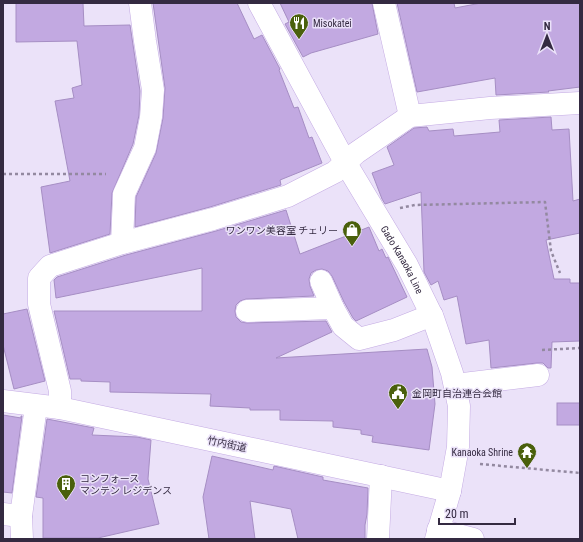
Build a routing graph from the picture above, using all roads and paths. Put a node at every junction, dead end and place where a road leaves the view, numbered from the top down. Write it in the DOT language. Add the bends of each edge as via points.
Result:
graph roads {
  1 [pos="140,3"];
  2 [pos="259,3"];
  3 [pos="384,3"];
  4 [pos="580,103"];
  5 [pos="410,116"];
  6 [pos="346,162"];
  7 [pos="3,174"];
  8 [pos="133,174"];
  9 [pos="376,213"];
  10 [pos="122,243"];
  11 [pos="560,273"];
  12 [pos="321,281"];
  13 [pos="333,308"];
  14 [pos="248,311"];
  15 [pos="432,315"];
  16 [pos="538,375"];
  17 [pos="455,385"];
  18 [pos="3,401"];
  19 [pos="36,406"];
  20 [pos="60,408"];
  21 [pos="456,461"];
  22 [pos="580,473"];
  23 [pos="381,476"];
  24 [pos="450,491"];
  25 [pos="12,515"];
  26 [pos="437,535"];
  27 [pos="22,539"];
  28 [pos="378,539"];
  29 [pos="473,539"];
  1 -- 8 [label="street" via="153,90 145,148"];
  2 -- 6 [label="street, Gado Kanaoka Line"];
  3 -- 5 [label="street"];
  4 -- 5 [label="street"];
  5 -- 6 [label="street"];
  6 -- 9 [label="street, Gado Kanaoka Line"];
  6 -- 10 [label="street" via="335,172 288,196"];
  7 -- 8 [label="path"];
  8 -- 10 [label="street" via="124,194"];
  9 -- 11 [label="path" via="415,206 545,202 551,251"];
  9 -- 15 [label="street, Gado Kanaoka Line" via="407,265"];
  10 -- 20 [label="street" via="50,266 38,278 39,304 60,391"];
  12 -- 13 [label="street"];
  13 -- 14 [label="street"];
  13 -- 15 [label="street" via="343,326 359,339 394,330"];
  15 -- 17 [label="street, Gado Kanaoka Line"];
  16 -- 17 [label="street"];
  17 -- 21 [label="street, Gado Kanaoka Line" via="459,406"];
  18 -- 19 [label="street, 竹内街道"];
  19 -- 20 [label="street, 竹内街道"];
  19 -- 25 [label="street"];
  20 -- 23 [label="street, 竹内街道"];
  21 -- 22 [label="path"];
  21 -- 24 [label="street, Gado Kanaoka Line"];
  23 -- 24 [label="street, 竹内街道"];
  23 -- 28 [label="street"];
  24 -- 26 [label="street, Gado Kanaoka Line"];
  25 -- 27 [label="street"];
  26 -- 29 [label="street"];
}
